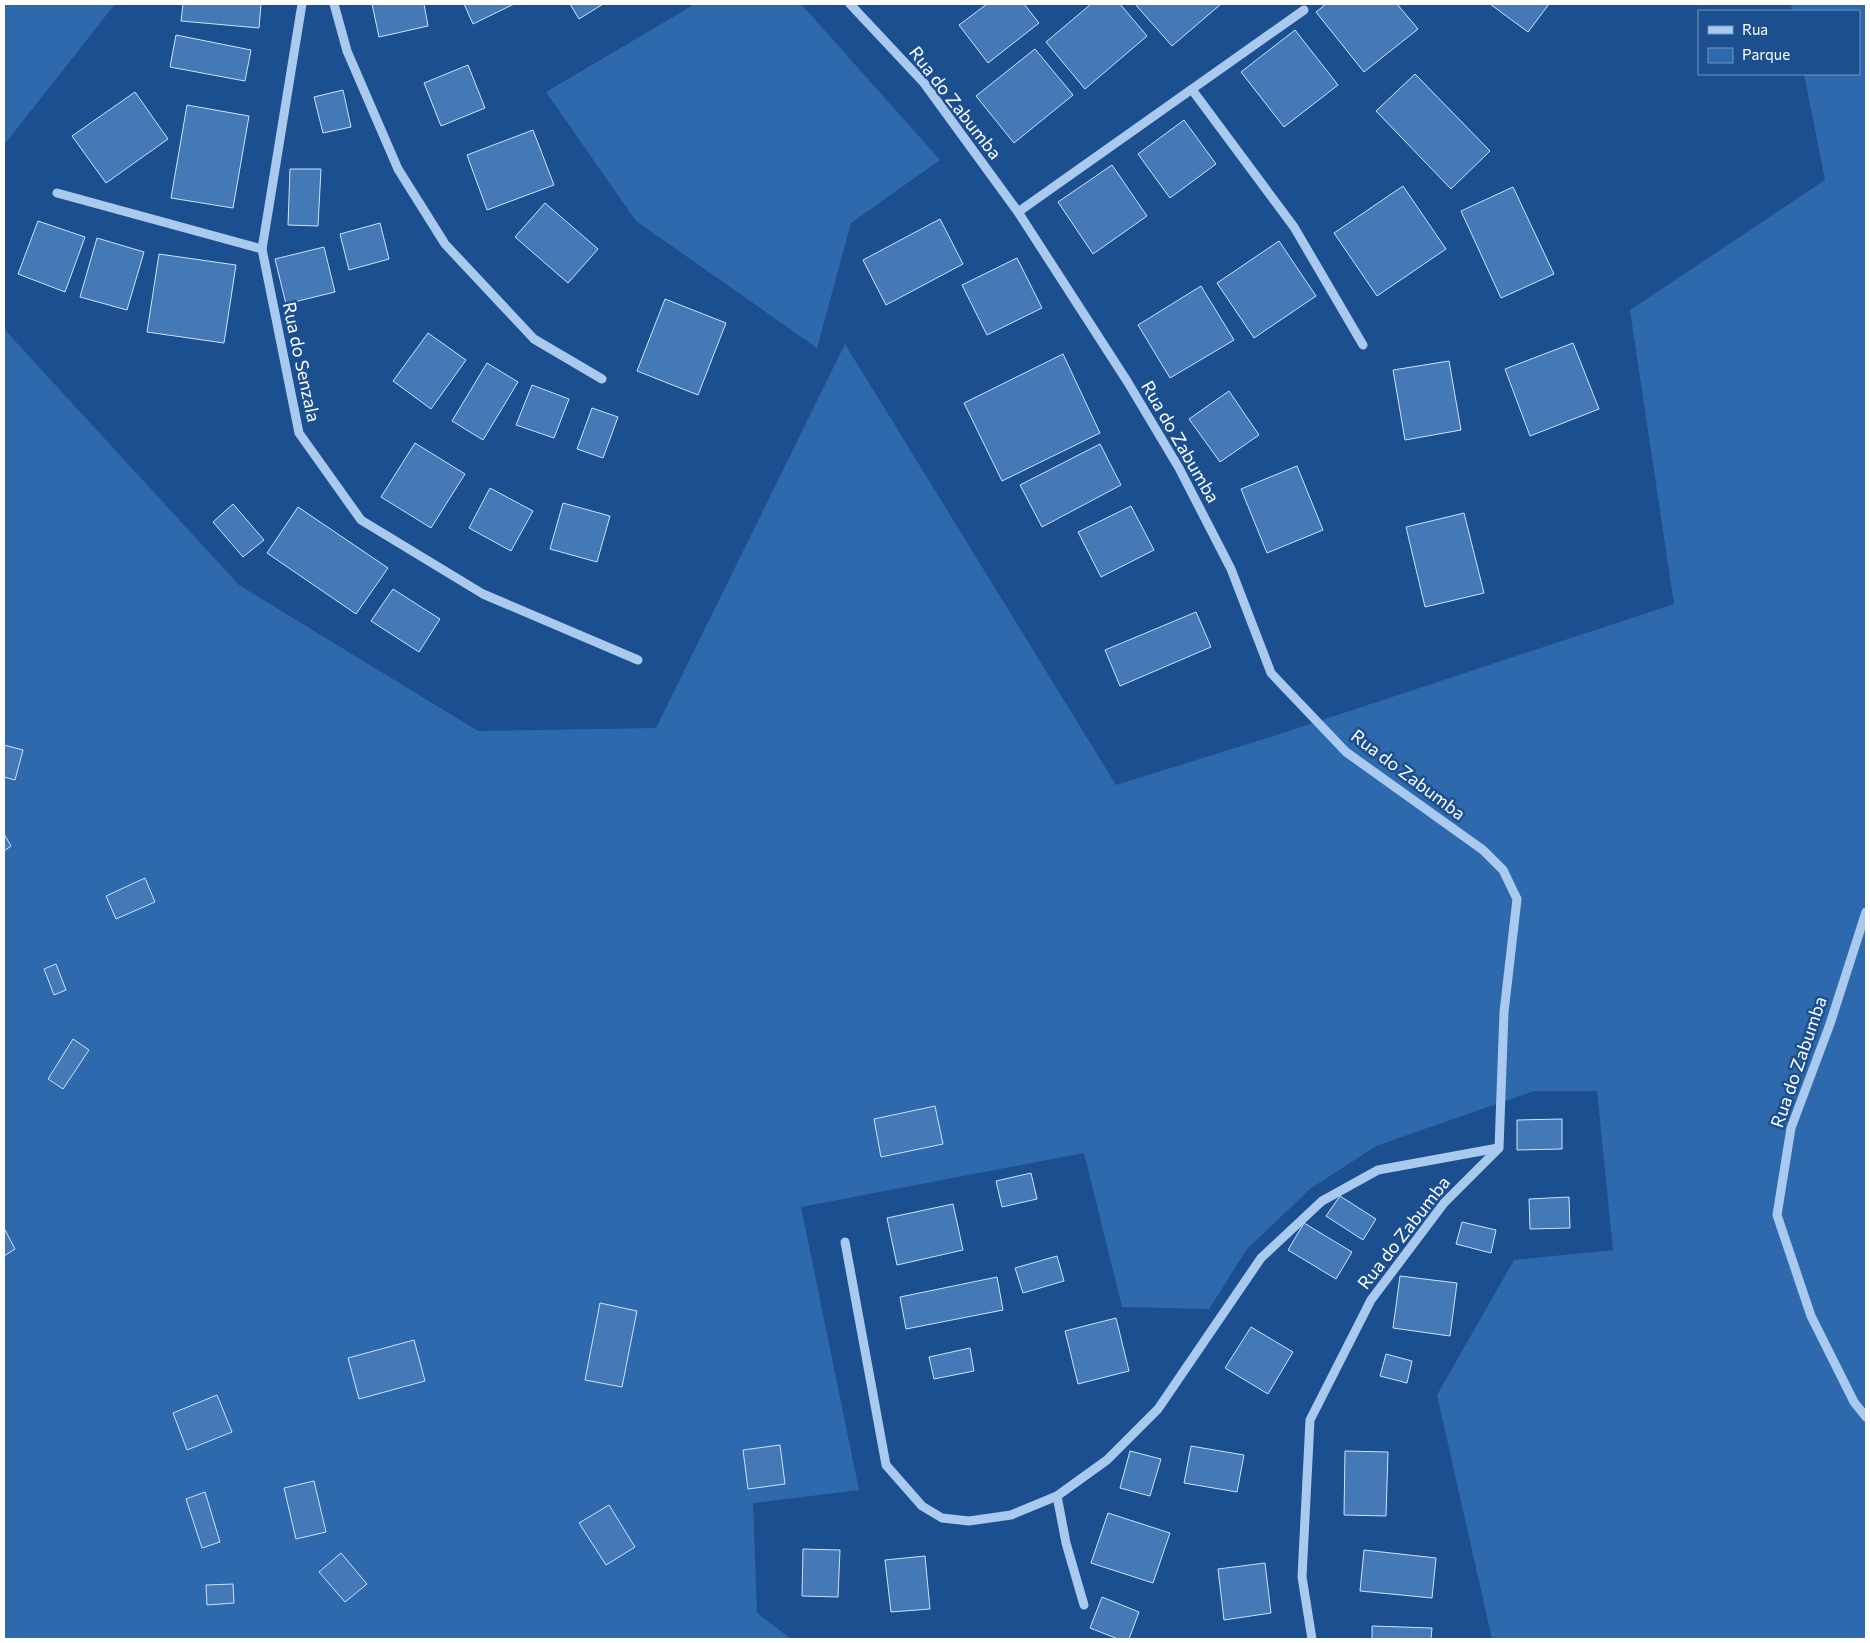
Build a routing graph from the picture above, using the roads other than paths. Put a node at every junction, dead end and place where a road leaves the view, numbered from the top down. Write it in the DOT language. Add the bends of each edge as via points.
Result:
graph roads {
  1 [pos="302,4"];
  2 [pos="334,4"];
  3 [pos="850,4"];
  4 [pos="1304,10"];
  5 [pos="1193,91"];
  6 [pos="57,193"];
  7 [pos="1018,212"];
  8 [pos="262,249"];
  9 [pos="1363,345"];
  10 [pos="602,379"];
  11 [pos="638,660"];
  12 [pos="1866,912"];
  13 [pos="1498,1148"];
  14 [pos="845,1242"];
  15 [pos="1866,1416"];
  16 [pos="1057,1496"];
  17 [pos="1084,1605"];
  18 [pos="1312,1639"];
  1 -- 8 [label="street, Rua do Senzala"];
  2 -- 10 [label="street" via="347,51 398,169 445,244 534,339"];
  3 -- 7 [label="street, Rua do Zabumba" via="924,83"];
  4 -- 5 [label="street"];
  5 -- 7 [label="street"];
  5 -- 9 [label="street" via="1294,227"];
  6 -- 8 [label="street"];
  7 -- 13 [label="street, Rua do Zabumba" via="1179,468 1231,569 1271,673 1346,752 1483,850 1503,870 1517,899 1504,1012"];
  8 -- 11 [label="street, Rua do Senzala" via="299,433 361,520 483,594"];
  12 -- 15 [label="street, Rua do Zabumba" via="1830,1024 1791,1128 1778,1215 1811,1316 1854,1402"];
  13 -- 16 [label="street" via="1378,1170 1322,1201 1261,1258 1158,1409 1107,1460"];
  13 -- 18 [label="street, Rua do Zabumba" via="1444,1203 1371,1300 1310,1420 1302,1577"];
  14 -- 16 [label="street" via="886,1466 922,1506 942,1518 969,1521 1011,1515"];
  16 -- 17 [label="street" via="1066,1543"];
}
